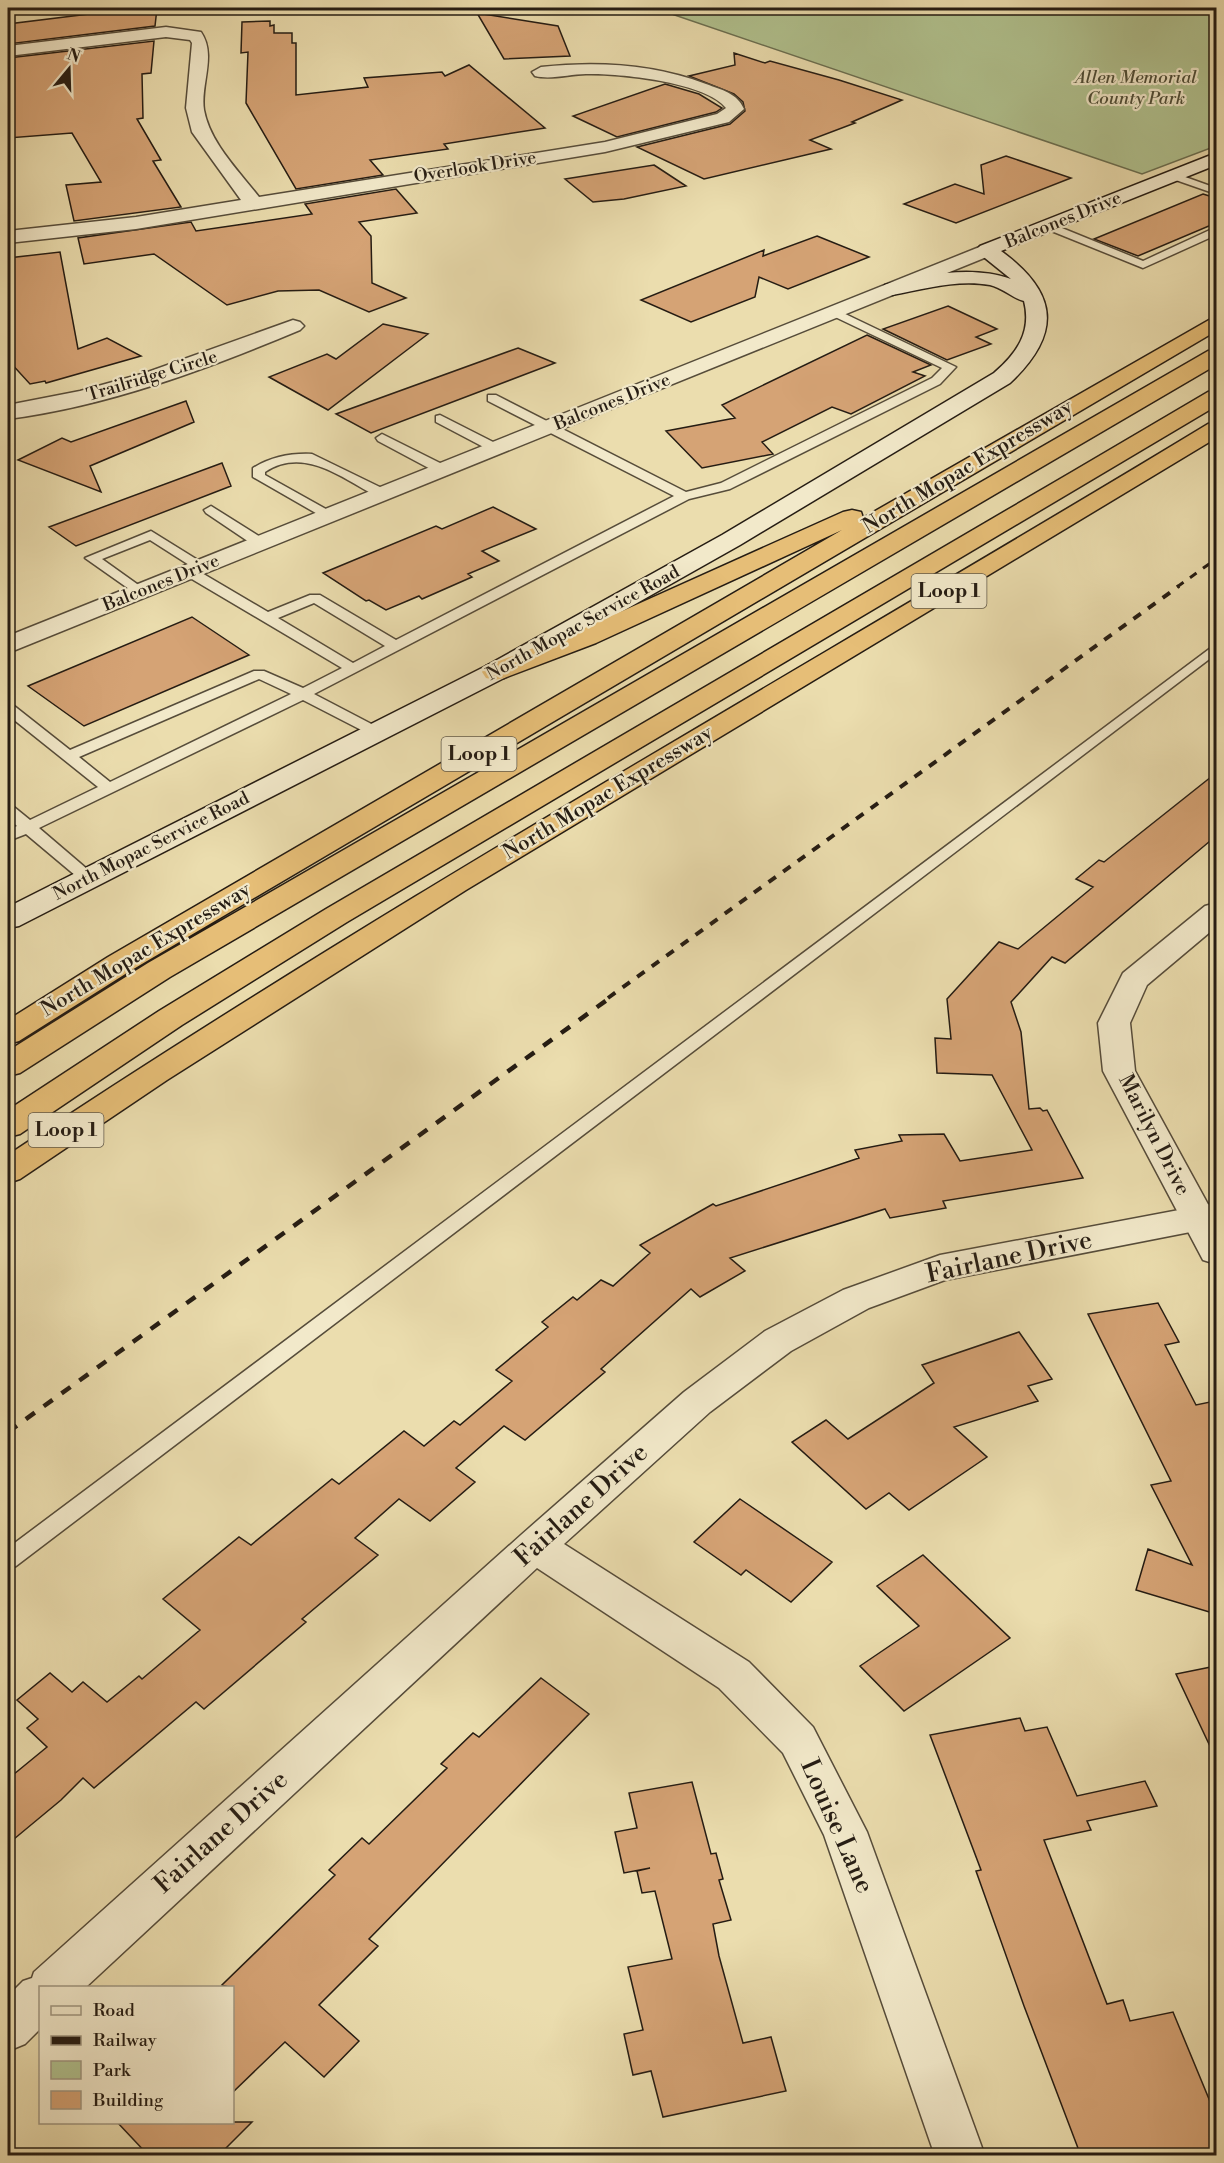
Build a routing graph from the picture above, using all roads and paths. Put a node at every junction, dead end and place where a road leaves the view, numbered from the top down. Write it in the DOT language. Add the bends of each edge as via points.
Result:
graph roads {
  1 [pos="8,51"];
  2 [pos="541,72"];
  3 [pos="1216,159"];
  4 [pos="1174,176"];
  5 [pos="1216,191"];
  6 [pos="254,204"];
  7 [pos="1048,226"];
  8 [pos="1216,231"];
  9 [pos="8,237"];
  10 [pos="987,250"];
  11 [pos="892,289"];
  12 [pos="1034,301"];
  13 [pos="835,312"];
  14 [pos="1216,322"];
  15 [pos="293,326"];
  16 [pos="1216,343"];
  17 [pos="1216,356"];
  18 [pos="1216,397"];
  19 [pos="492,398"];
  20 [pos="8,412"];
  21 [pos="1216,417"];
  22 [pos="440,419"];
  23 [pos="550,427"];
  24 [pos="1216,429"];
  25 [pos="382,438"];
  26 [pos="497,448"];
  27 [pos="1035,461"];
  28 [pos="443,470"];
  29 [pos="950,476"];
  30 [pos="383,494"];
  31 [pos="684,495"];
  32 [pos="1043,499"];
  33 [pos="211,510"];
  34 [pos="328,516"];
  35 [pos="260,543"];
  36 [pos="196,569"];
  37 [pos="139,592"];
  38 [pos="267,617"];
  39 [pos="8,645"];
  40 [pos="397,647"];
  41 [pos="1216,648"];
  42 [pos="353,669"];
  43 [pos="495,672"];
  44 [pos="303,694"];
  45 [pos="11,714"];
  46 [pos="376,732"];
  47 [pos="68,756"];
  48 [pos="108,788"];
  49 [pos="8,810"];
  50 [pos="28,827"];
  51 [pos="8,836"];
  52 [pos="88,878"];
  53 [pos="1216,912"];
  54 [pos="8,919"];
  55 [pos="8,1034"];
  56 [pos="8,1065"];
  57 [pos="8,1126"];
  58 [pos="8,1171"];
  59 [pos="1210,1228"];
  60 [pos="535,1546"];
  61 [pos="8,1560"];
  62 [pos="53,1986"];
  63 [pos="39,1998"];
  64 [pos="8,2028"];
  65 [pos="960,2156"];
  1 -- 6 [label="street" via="147,34 195,36 200,43 195,108 201,132"];
  2 -- 6 [label="street, Overlook Drive" via="571,68 639,71 699,87 727,99 735,109 723,118 605,147"];
  3 -- 4 [label="street, Balcones Drive"];
  4 -- 5 [label="lane"];
  4 -- 7 [label="street, Balcones Drive"];
  6 -- 9 [label="street, Overlook Drive" via="136,223"];
  7 -- 8 [label="lane" via="1143,265"];
  7 -- 10 [label="street, Balcones Drive"];
  10 -- 11 [label="street, Balcones Drive"];
  10 -- 12 [label="street, North Mopac Service Road" via="1027,283"];
  11 -- 12 [label="street" via="979,277 1009,284"];
  11 -- 13 [label="street, Balcones Drive"];
  12 -- 43 [label="street, North Mopac Service Road" via="1039,320 1034,342 1021,363 1002,378 722,545"];
  13 -- 23 [label="street, Balcones Drive"];
  13 -- 31 [label="lane" via="950,368 936,381 725,486"];
  14 -- 29 [label="highway, North Mopac Expressway / Loop 1"];
  15 -- 20 [label="street, Trailridge Circle" via="216,359 142,383"];
  16 -- 27 [label="highway"];
  17 -- 27 [label="highway"];
  18 -- 32 [label="highway"];
  19 -- 23 [label="lane"];
  21 -- 32 [label="highway"];
  22 -- 26 [label="lane"];
  23 -- 26 [label="street, Balcones Drive"];
  23 -- 31 [label="lane"];
  24 -- 58 [label="highway, North Mopac Expressway / Loop 1" via="327,961 125,1090"];
  25 -- 28 [label="lane"];
  26 -- 28 [label="street, Balcones Drive"];
  27 -- 56 [label="highway" via="159,970"];
  28 -- 30 [label="street, Balcones Drive"];
  29 -- 43 [label="highway" via="802,538 587,637"];
  29 -- 55 [label="highway, North Mopac Expressway / Loop 1" via="829,551 119,964"];
  30 -- 34 [label="street, Balcones Drive"];
  30 -- 34 [label="lane" via="312,458 266,465 258,471 259,477"];
  31 -- 40 [label="lane"];
  32 -- 57 [label="highway" via="364,898 92,1068"];
  33 -- 35 [label="lane"];
  34 -- 35 [label="street, Balcones Drive"];
  35 -- 36 [label="street, Balcones Drive"];
  36 -- 37 [label="street, Balcones Drive"];
  36 -- 37 [label="lane" via="152,534 92,558"];
  36 -- 38 [label="lane"];
  37 -- 39 [label="street, Balcones Drive"];
  38 -- 40 [label="lane" via="315,598"];
  38 -- 42 [label="lane"];
  40 -- 42 [label="lane"];
  41 -- 61 [label="lane"];
  42 -- 44 [label="lane"];
  43 -- 46 [label="street, North Mopac Service Road"];
  44 -- 46 [label="lane"];
  44 -- 47 [label="lane" via="259,674"];
  44 -- 48 [label="lane"];
  45 -- 47 [label="lane"];
  46 -- 52 [label="street, North Mopac Service Road"];
  47 -- 48 [label="lane"];
  48 -- 50 [label="lane"];
  49 -- 50 [label="lane"];
  50 -- 51 [label="lane"];
  50 -- 52 [label="lane"];
  52 -- 54 [label="street, North Mopac Service Road"];
  53 -- 59 [label="street, Marilyn Drive" via="1134,980 1114,1023 1119,1071"];
  59 -- 60 [label="street, Fairlane Drive" via="940,1268 856,1299 778,1341 697,1402"];
  60 -- 62 [label="street, Fairlane Drive"];
  60 -- 65 [label="street, Louise Lane" via="734,1675 798,1740 845,1832"];
  63 -- 64 [label="street"];
}
